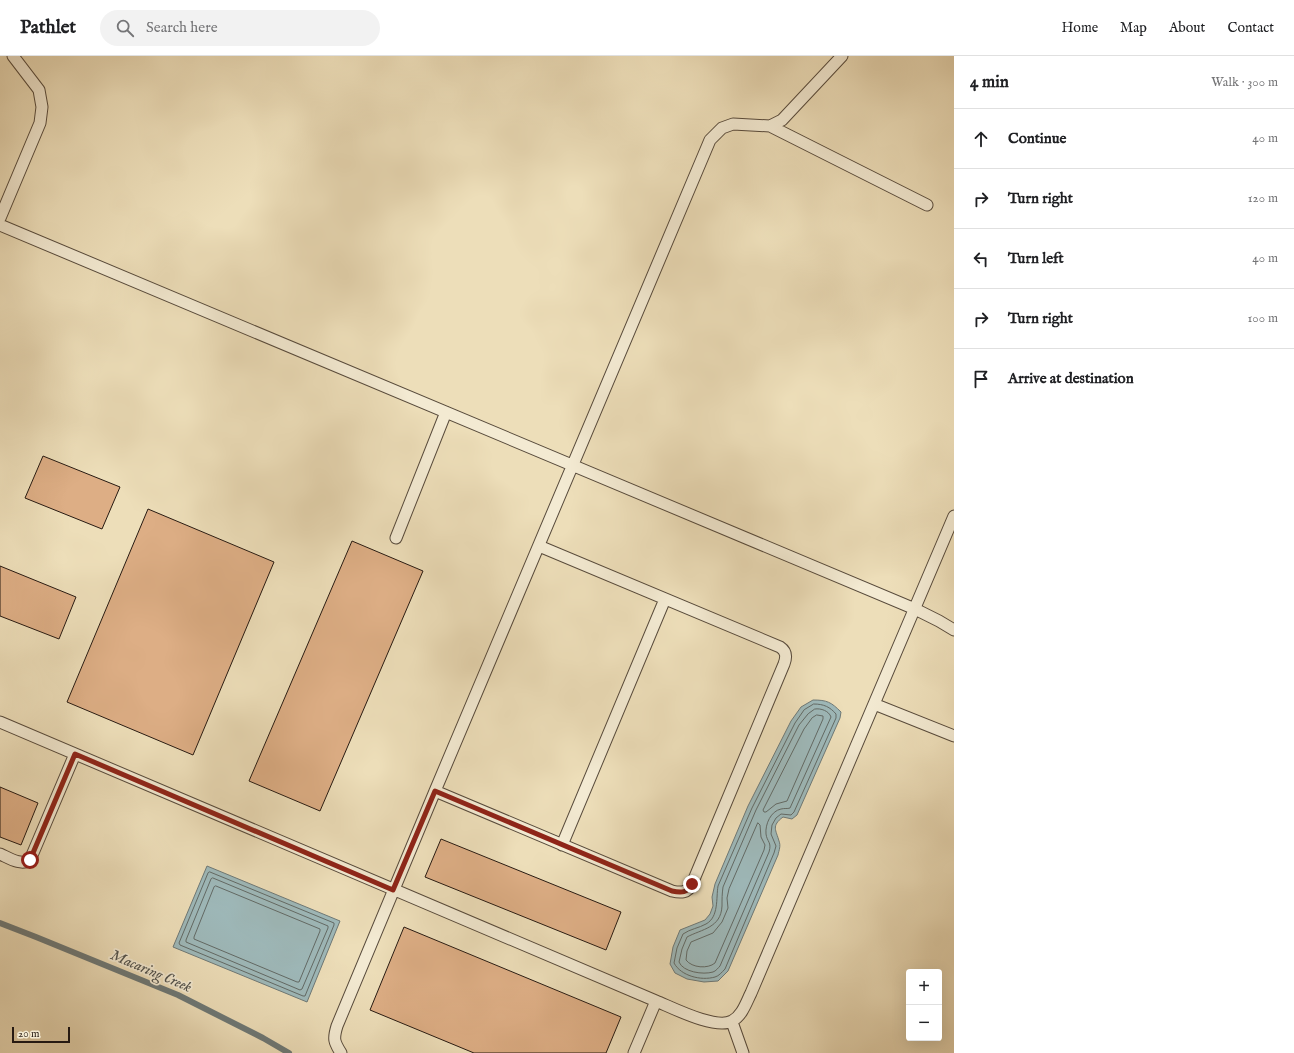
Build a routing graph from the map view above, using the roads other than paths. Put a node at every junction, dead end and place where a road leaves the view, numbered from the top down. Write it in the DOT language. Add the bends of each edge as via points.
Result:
graph roads {
  1 [pos="13,56"];
  2 [pos="842,56"];
  3 [pos="770,126"];
  4 [pos="927,205"];
  5 [pos="0,218"];
  6 [pos="0,225"];
  7 [pos="446,412"];
  8 [pos="573,465"];
  9 [pos="954,516"];
  10 [pos="396,538"];
  11 [pos="539,546"];
  12 [pos="665,599"];
  13 [pos="915,609"];
  14 [pos="954,630"];
  15 [pos="874,704"];
  16 [pos="0,722"];
  17 [pos="954,736"];
  18 [pos="75,754"];
  19 [pos="435,791"];
  20 [pos="562,845"];
  21 [pos="0,854"];
  22 [pos="393,890"];
  23 [pos="656,1001"];
  24 [pos="732,1022"];
  25 [pos="341,1053"];
  26 [pos="634,1053"];
  27 [pos="743,1053"];
  1 -- 5 [label="lane" via="39,90 42,107 40,122"];
  2 -- 3 [label="lane" via="782,120"];
  3 -- 4 [label="lane"];
  3 -- 8 [label="lane" via="733,124 722,128 710,140"];
  6 -- 7 [label="lane"];
  7 -- 8 [label="lane"];
  7 -- 10 [label="lane"];
  8 -- 11 [label="lane"];
  8 -- 13 [label="lane"];
  9 -- 13 [label="lane"];
  11 -- 12 [label="lane"];
  11 -- 19 [label="lane"];
  12 -- 20 [label="lane"];
  12 -- 20 [label="lane" via="780,647 786,654 696,876 690,889 679,893"];
  13 -- 14 [label="lane"];
  13 -- 15 [label="lane"];
  15 -- 17 [label="lane"];
  15 -- 24 [label="lane" via="751,993 743,1010"];
  16 -- 18 [label="lane"];
  18 -- 21 [label="lane" via="30,860 20,862"];
  18 -- 22 [label="lane"];
  19 -- 20 [label="lane"];
  19 -- 22 [label="lane"];
  22 -- 23 [label="lane"];
  22 -- 25 [label="lane" via="334,1034 334,1042"];
  23 -- 24 [label="lane" via="712,1023"];
  23 -- 26 [label="lane"];
  24 -- 27 [label="lane"];
}
